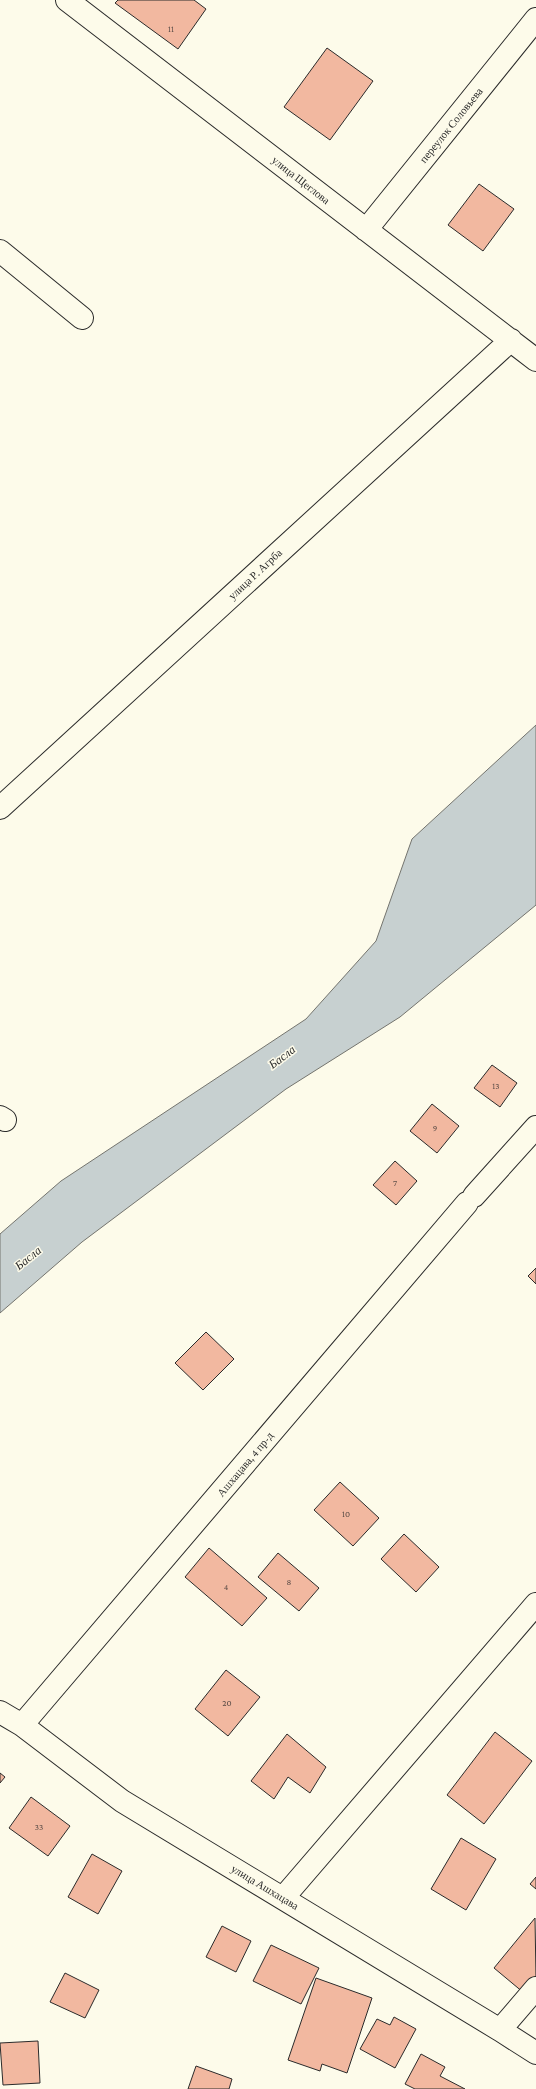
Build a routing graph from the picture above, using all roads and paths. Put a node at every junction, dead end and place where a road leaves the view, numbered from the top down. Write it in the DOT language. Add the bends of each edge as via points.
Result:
graph roads {
  1 [pos="67,0"];
  2 [pos="536,19"];
  3 [pos="366,230"];
  4 [pos="0,251"];
  5 [pos="82,318"];
  6 [pos="510,340"];
  7 [pos="536,360"];
  8 [pos="0,808"];
  9 [pos="536,1127"];
  10 [pos="536,1604"];
  11 [pos="0,1712"];
  12 [pos="22,1725"];
  13 [pos="282,1898"];
  14 [pos="536,1988"];
  15 [pos="500,2030"];
  16 [pos="536,2053"];
  1 -- 3 [label="street, улица Щеглова"];
  2 -- 3 [label="street, переулок Соловьева"];
  3 -- 6 [label="street, улица Щеглова"];
  4 -- 5 [label="street"];
  6 -- 7 [label="street, улица Щеглова"];
  6 -- 8 [label="street, улица Р. Агрба"];
  9 -- 12 [label="street, Ашхацава, 4 пр-д" via="470,1199"];
  10 -- 13 [label="street"];
  11 -- 12 [label="street, улица Ашхацава"];
  12 -- 13 [label="street, улица Ашхацава" via="122,1801"];
  13 -- 15 [label="street, улица Ашхацава"];
  14 -- 15 [label="street"];
  15 -- 16 [label="street, улица Ашхацава"];
}
